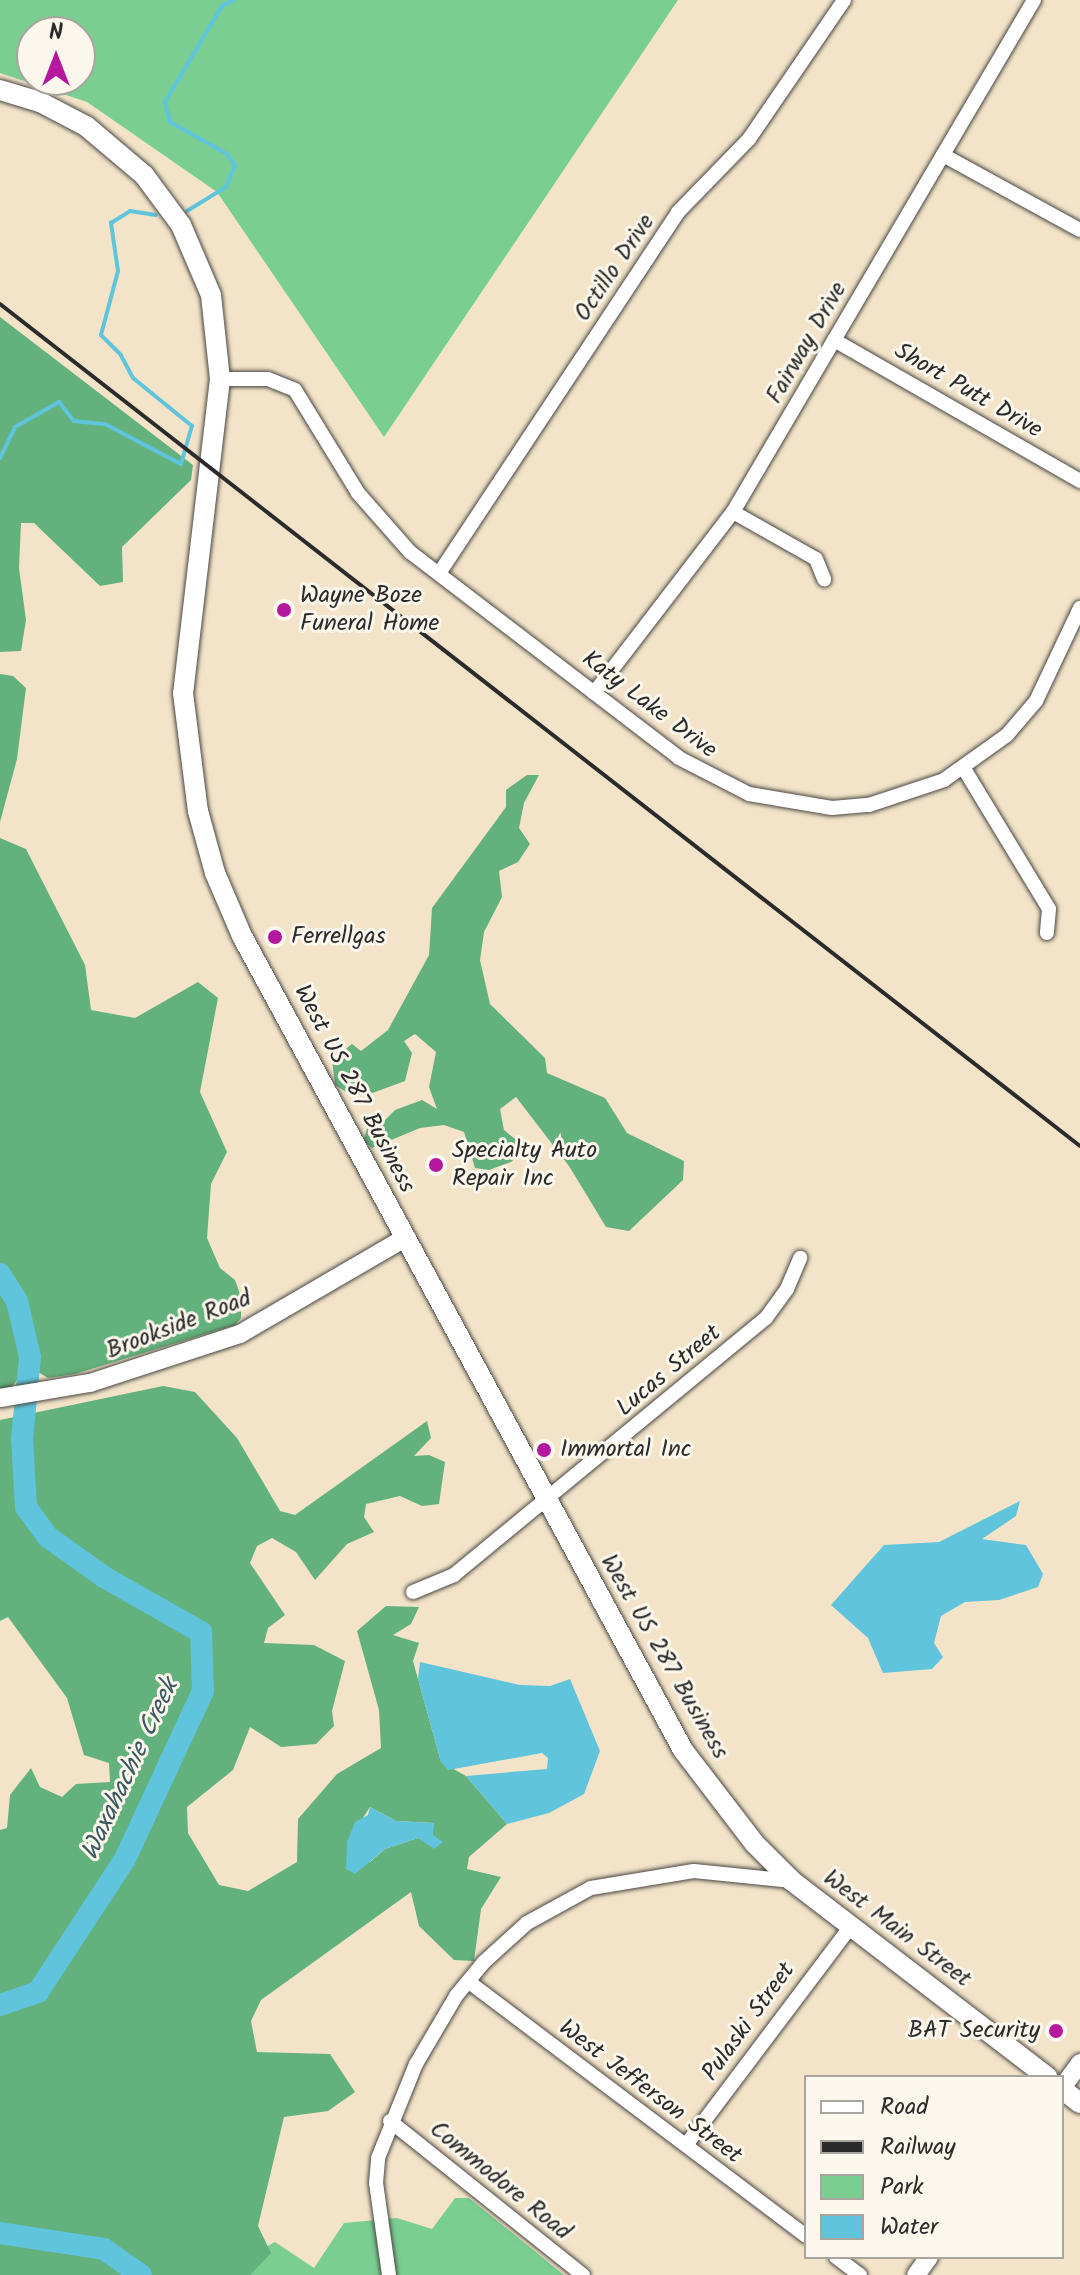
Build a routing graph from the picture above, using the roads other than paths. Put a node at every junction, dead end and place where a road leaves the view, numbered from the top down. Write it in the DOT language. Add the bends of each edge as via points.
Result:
graph roads {
  1 [pos="844,0"];
  2 [pos="1034,0"];
  3 [pos="0,90"];
  4 [pos="943,155"];
  5 [pos="1080,230"];
  6 [pos="834,340"];
  7 [pos="220,379"];
  8 [pos="1080,481"];
  9 [pos="733,512"];
  10 [pos="440,572"];
  11 [pos="824,579"];
  12 [pos="1080,608"];
  13 [pos="594,693"];
  14 [pos="963,767"];
  15 [pos="1047,933"];
  16 [pos="405,1238"];
  17 [pos="800,1258"];
  18 [pos="0,1398"];
  19 [pos="546,1502"];
  20 [pos="413,1592"];
  21 [pos="792,1881"];
  22 [pos="851,1926"];
  23 [pos="469,1982"];
  24 [pos="1080,2063"];
  25 [pos="1044,2075"];
  26 [pos="1064,2086"];
  27 [pos="1064,2091"];
  28 [pos="1080,2103"];
  29 [pos="390,2121"];
  30 [pos="686,2145"];
  31 [pos="804,2234"];
  32 [pos="839,2259"];
  33 [pos="388,2273"];
  34 [pos="583,2275"];
  35 [pos="860,2275"];
  1 -- 10 [label="street, Octillo Drive" via="749,139 678,212"];
  2 -- 4 [label="street, Fairway Drive"];
  3 -- 7 [label="main road, West US 287 Business" via="40,102 86,126 133,164 163,199 195,253 211,295"];
  4 -- 5 [label="street"];
  4 -- 6 [label="street, Fairway Drive"];
  6 -- 8 [label="street, Short Putt Drive"];
  6 -- 9 [label="street, Fairway Drive"];
  7 -- 10 [label="street, Katy Lake Drive" via="268,379 295,390 383,527"];
  7 -- 16 [label="main road, West US 287 Business" via="183,693 198,811 215,873 242,936"];
  9 -- 11 [label="street" via="816,559"];
  9 -- 13 [label="street, Fairway Drive"];
  10 -- 13 [label="street, Katy Lake Drive"];
  12 -- 14 [label="street, Katy Lake Drive" via="1036,701 1007,735"];
  13 -- 14 [label="street, Katy Lake Drive" via="711,779 794,805 869,805 944,780"];
  14 -- 15 [label="street" via="1049,909"];
  16 -- 18 [label="main road, Brookside Road" via="240,1334 117,1376"];
  16 -- 19 [label="main road, West US 287 Business"];
  17 -- 19 [label="street, Lucas Street" via="766,1318"];
  19 -- 20 [label="street, Lucas Street" via="454,1575"];
  19 -- 21 [label="main road, West US 287 Business" via="683,1750 754,1843"];
  21 -- 22 [label="main road, West Main Street"];
  21 -- 23 [label="street, West Main Street" via="694,1871 591,1888 527,1923"];
  22 -- 25 [label="main road, West Main Street"];
  22 -- 30 [label="street, Pulaski Street"];
  23 -- 29 [label="street, West Main Street" via="416,2064"];
  23 -- 30 [label="street, West Jefferson Street"];
  24 -- 26 [label="main road"];
  27 -- 28 [label="main road"];
  29 -- 33 [label="street, West Main Street" via="376,2183"];
  29 -- 34 [label="street, Commodore Road"];
  30 -- 31 [label="street, West Jefferson Street"];
  32 -- 35 [label="street"];
}
